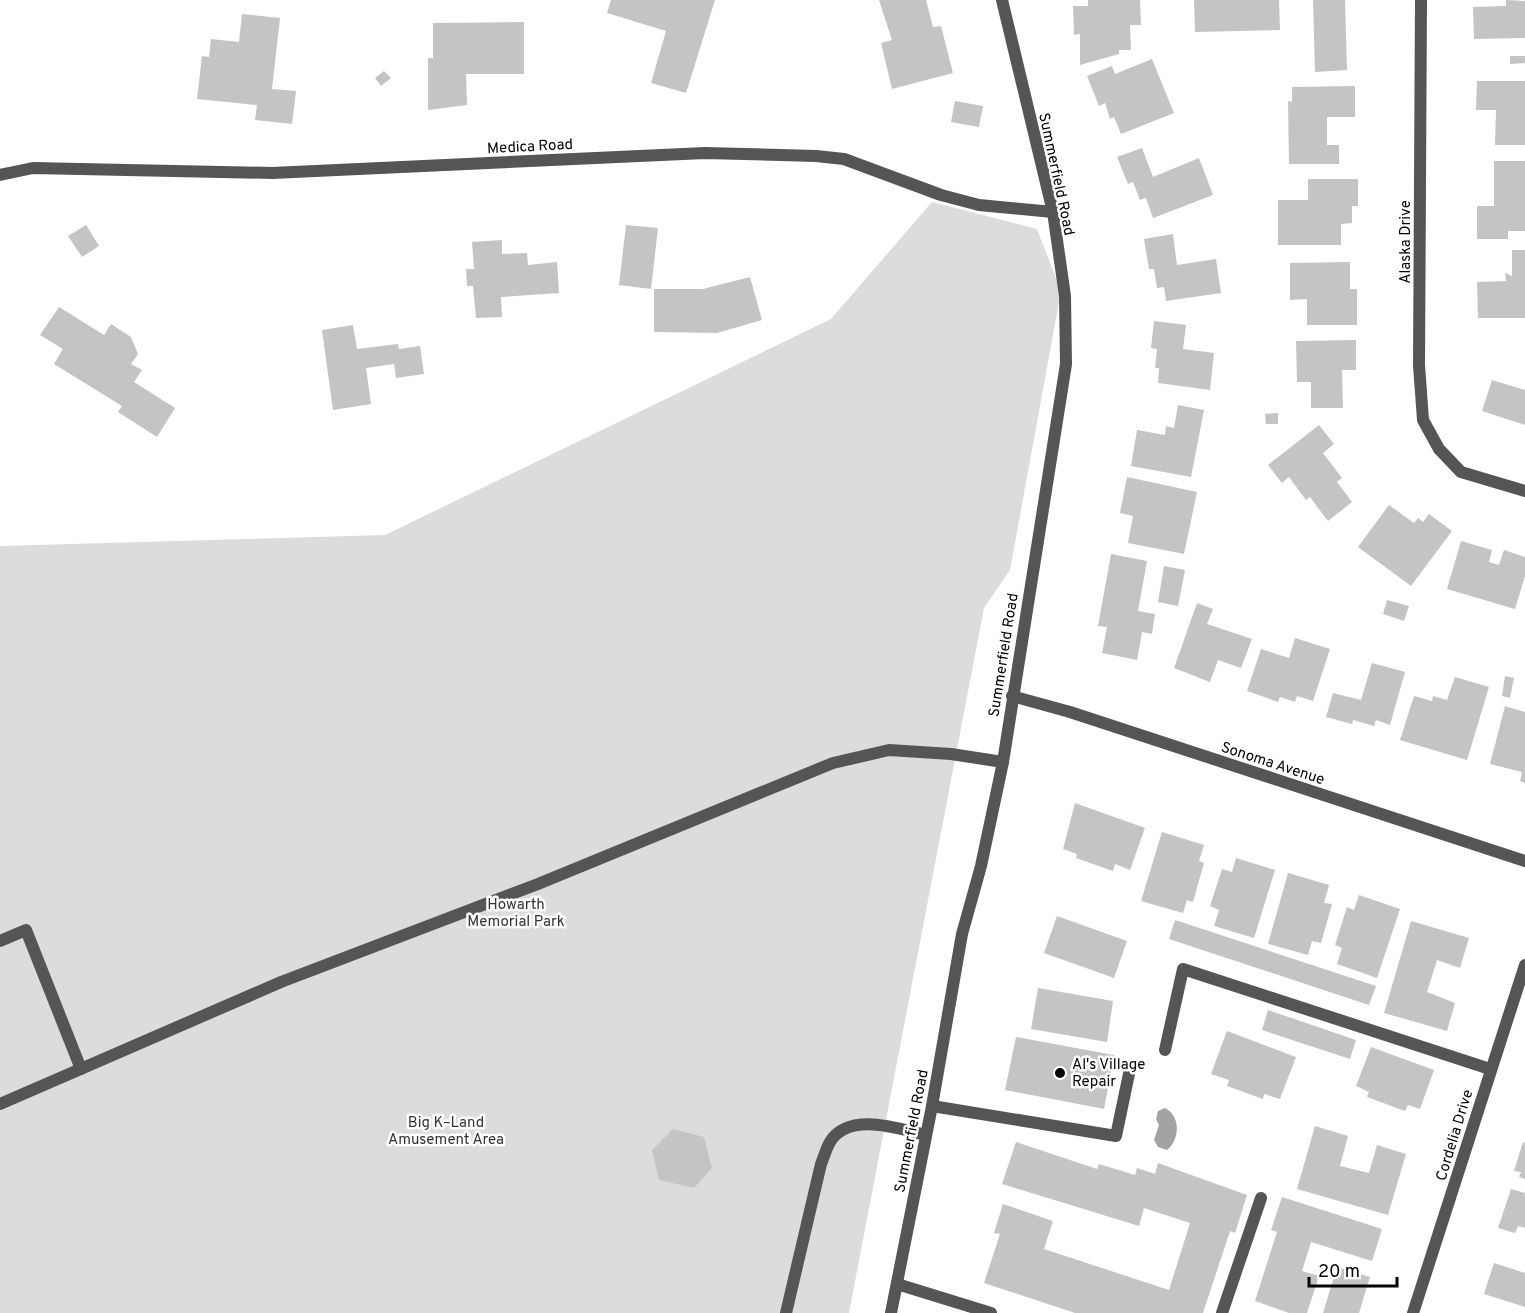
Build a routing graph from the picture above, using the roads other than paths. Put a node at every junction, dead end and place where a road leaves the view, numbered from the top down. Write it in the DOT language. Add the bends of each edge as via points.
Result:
graph roads {
  1 [pos="1002,0"];
  2 [pos="1421,0"];
  3 [pos="0,175"];
  4 [pos="1053,212"];
  5 [pos="1525,491"];
  6 [pos="1012,696"];
  7 [pos="1003,762"];
  8 [pos="1525,861"];
  9 [pos="0,941"];
  10 [pos="1525,965"];
  11 [pos="1165,1050"];
  12 [pos="81,1069"];
  13 [pos="1130,1069"];
  14 [pos="1490,1069"];
  15 [pos="0,1104"];
  16 [pos="932,1106"];
  17 [pos="926,1135"];
  18 [pos="1261,1198"];
  19 [pos="897,1284"];
  20 [pos="786,1313"];
  21 [pos="891,1313"];
  22 [pos="991,1313"];
  23 [pos="1222,1313"];
  24 [pos="1413,1313"];
  1 -- 4 [label="street, Summerfield Road"];
  2 -- 5 [label="street, Alaska Drive" via="1419,365 1423,420 1439,448 1461,472"];
  3 -- 4 [label="street, Medica Road" via="33,168 272,173 705,153 816,156 844,159 979,205"];
  4 -- 6 [label="street, Summerfield Road" via="1065,296 1066,364"];
  6 -- 7 [label="street, Summerfield Road"];
  6 -- 8 [label="street, Sonoma Avenue"];
  7 -- 12 [label="street" via="889,750 834,763 538,884 281,982"];
  7 -- 16 [label="street, Summerfield Road" via="962,934"];
  9 -- 12 [label="street" via="26,930"];
  10 -- 14 [label="street, Cordelia Drive"];
  11 -- 14 [label="street" via="1183,969"];
  12 -- 15 [label="street"];
  13 -- 16 [label="street" via="1116,1136"];
  14 -- 24 [label="street, Cordelia Drive"];
  16 -- 17 [label="street, Summerfield Road"];
  17 -- 19 [label="street, Summerfield Road"];
  17 -- 20 [label="street" via="861,1125 846,1128 831,1140 821,1164"];
  18 -- 23 [label="street"];
  19 -- 21 [label="street, Summerfield Road"];
  19 -- 22 [label="street"];
}
